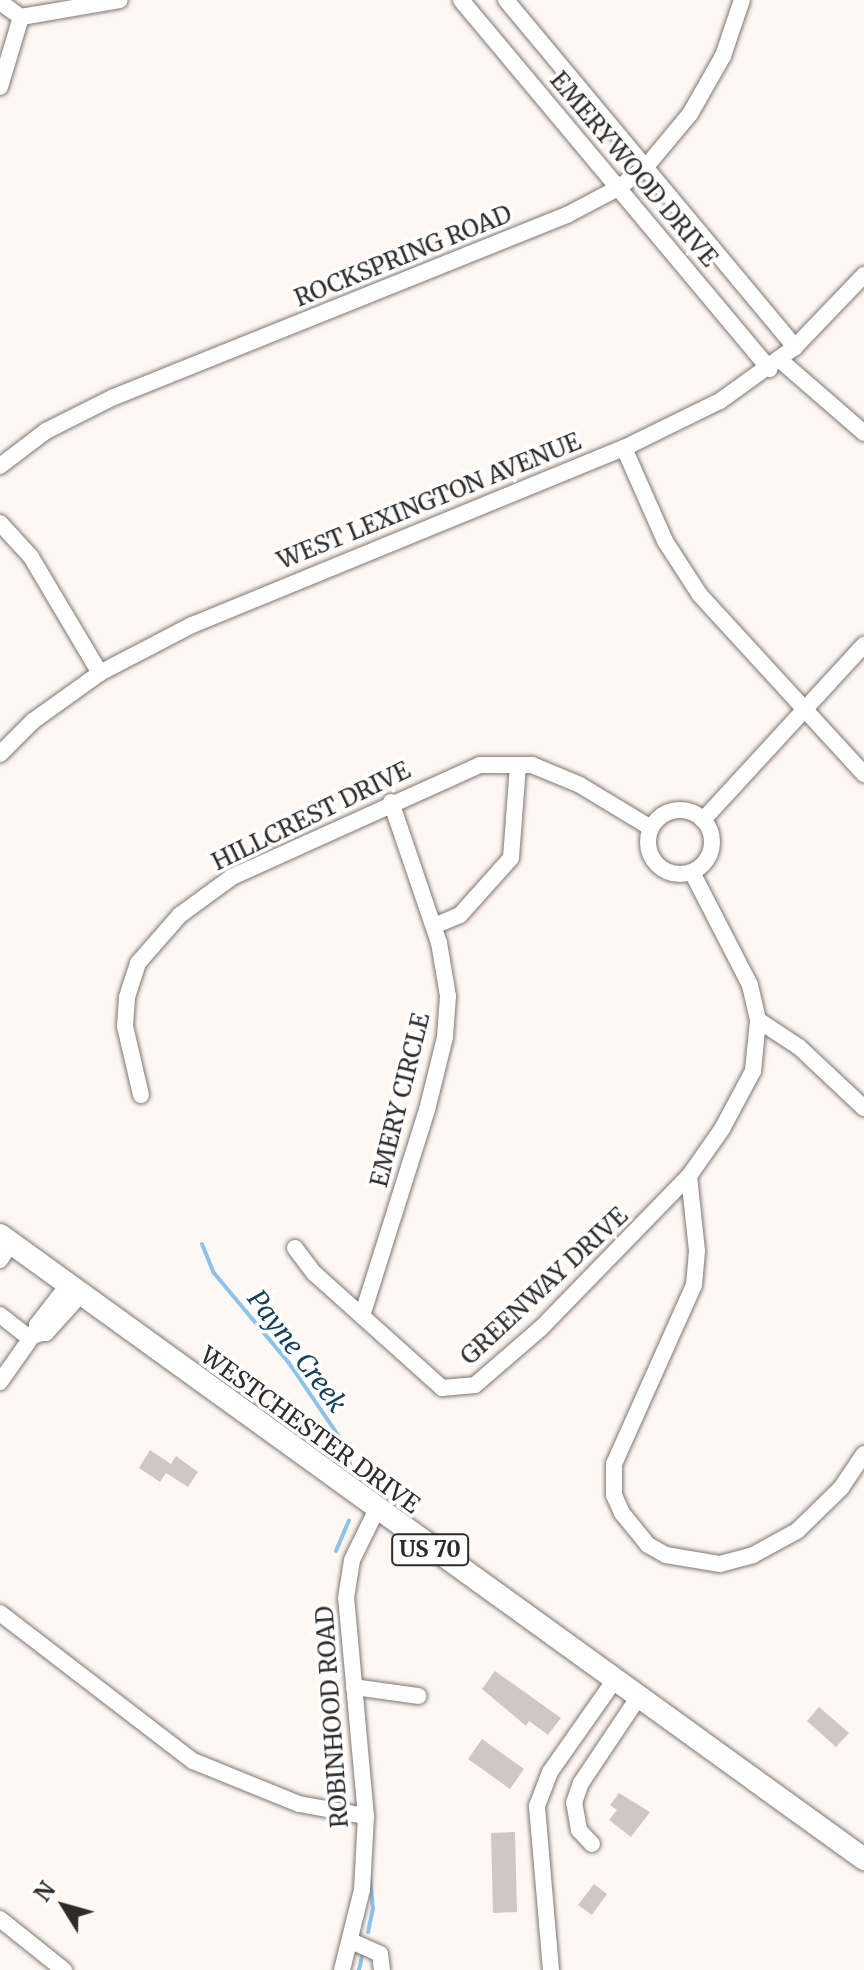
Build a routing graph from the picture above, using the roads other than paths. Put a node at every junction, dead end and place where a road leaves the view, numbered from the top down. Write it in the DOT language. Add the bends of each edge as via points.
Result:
graph roads {
  1 [pos="120,0"];
  2 [pos="461,0"];
  3 [pos="506,0"];
  4 [pos="742,0"];
  5 [pos="0,2"];
  6 [pos="21,17"];
  7 [pos="0,87"];
  8 [pos="645,168"];
  9 [pos="618,188"];
  10 [pos="864,275"];
  11 [pos="795,347"];
  12 [pos="774,364"];
  13 [pos="864,433"];
  14 [pos="624,448"];
  15 [pos="0,466"];
  16 [pos="0,523"];
  17 [pos="864,645"];
  18 [pos="100,673"];
  19 [pos="803,711"];
  20 [pos="0,754"];
  21 [pos="518,765"];
  22 [pos="864,774"];
  23 [pos="391,802"];
  24 [pos="703,820"];
  25 [pos="651,828"];
  26 [pos="692,872"];
  27 [pos="434,926"];
  28 [pos="758,1020"];
  29 [pos="141,1095"];
  30 [pos="864,1108"];
  31 [pos="689,1176"];
  32 [pos="4,1246"];
  33 [pos="295,1248"];
  34 [pos="74,1290"];
  35 [pos="0,1315"];
  36 [pos="362,1316"];
  37 [pos="34,1335"];
  38 [pos="0,1382"];
  39 [pos="864,1454"];
  40 [pos="376,1511"];
  41 [pos="0,1613"];
  42 [pos="614,1681"];
  43 [pos="354,1687"];
  44 [pos="418,1696"];
  45 [pos="638,1698"];
  46 [pos="366,1816"];
  47 [pos="592,1844"];
  48 [pos="864,1859"];
  49 [pos="0,1919"];
  50 [pos="351,1941"];
  51 [pos="64,1970"];
  52 [pos="342,1970"];
  53 [pos="382,1970"];
  54 [pos="551,1970"];
  1 -- 6 [label="street"];
  2 -- 9 [label="street, EMERYWOOD DRIVE"];
  3 -- 8 [label="street, EMERYWOOD DRIVE"];
  4 -- 8 [label="street, ROCKSPRING ROAD" via="705,90"];
  5 -- 6 [label="street"];
  6 -- 7 [label="street"];
  8 -- 9 [label="street, ROCKSPRING ROAD"];
  8 -- 11 [label="street, EMERYWOOD DRIVE"];
  9 -- 12 [label="street, EMERYWOOD DRIVE"];
  9 -- 15 [label="street, ROCKSPRING ROAD" via="567,215 114,397 46,431"];
  10 -- 11 [label="street, WEST LEXINGTON AVENUE"];
  11 -- 12 [label="street, WEST LEXINGTON AVENUE"];
  12 -- 13 [label="street, EMERYWOOD DRIVE"];
  12 -- 14 [label="street, WEST LEXINGTON AVENUE" via="683,421"];
  14 -- 18 [label="street, WEST LEXINGTON AVENUE" via="355,555 192,625"];
  14 -- 19 [label="street" via="665,541 700,595"];
  16 -- 18 [label="street" via="31,557"];
  17 -- 19 [label="street"];
  18 -- 20 [label="street, WEST LEXINGTON AVENUE" via="33,721"];
  19 -- 22 [label="street"];
  19 -- 24 [label="street"];
  21 -- 23 [label="street, HILLCREST DRIVE" via="480,765"];
  21 -- 25 [label="street, HILLCREST DRIVE" via="532,765 580,785"];
  21 -- 27 [label="street" via="511,858 460,915"];
  23 -- 27 [label="street, EMERY CIRCLE"];
  23 -- 29 [label="street, HILLCREST DRIVE" via="232,877 154,940 138,963 127,997 125,1026"];
  24 -- 25 [label="street" via="675,811"];
  24 -- 26 [label="street" via="711,849"];
  25 -- 26 [label="street" via="649,850 661,868"];
  26 -- 28 [label="street, GREENWAY DRIVE" via="750,985"];
  27 -- 36 [label="street, EMERY CIRCLE" via="448,996 445,1037"];
  28 -- 30 [label="street" via="799,1047"];
  28 -- 31 [label="street, GREENWAY DRIVE" via="753,1071"];
  31 -- 36 [label="street, GREENWAY DRIVE" via="620,1253 475,1385 451,1390 431,1383"];
  31 -- 39 [label="street" via="697,1251 694,1285 614,1464 614,1495 622,1513 648,1545 666,1555 720,1564 753,1555 797,1531 841,1488"];
  32 -- 34 [label="main road, WESTCHESTER DRIVE / US 70"];
  33 -- 36 [label="street, GREENWAY DRIVE"];
  34 -- 37 [label="street" via="46,1333"];
  34 -- 40 [label="main road, WESTCHESTER DRIVE / US 70"];
  35 -- 37 [label="street"];
  37 -- 38 [label="street"];
  40 -- 42 [label="main road, WESTCHESTER DRIVE / US 70"];
  40 -- 43 [label="street, ROBINHOOD ROAD" via="352,1560 348,1586"];
  41 -- 46 [label="street" via="193,1761 299,1804"];
  42 -- 45 [label="main road, WESTCHESTER DRIVE / US 70"];
  42 -- 54 [label="street" via="550,1772 537,1806"];
  43 -- 44 [label="street"];
  43 -- 46 [label="street, ROBINHOOD ROAD"];
  45 -- 47 [label="street" via="581,1783 574,1803 579,1830"];
  45 -- 48 [label="main road, WESTCHESTER DRIVE / US 70"];
  46 -- 50 [label="street, ROBINHOOD ROAD" via="362,1890"];
  49 -- 51 [label="street"];
  50 -- 52 [label="street, ROBINHOOD ROAD"];
  50 -- 53 [label="street" via="380,1954"];
}
